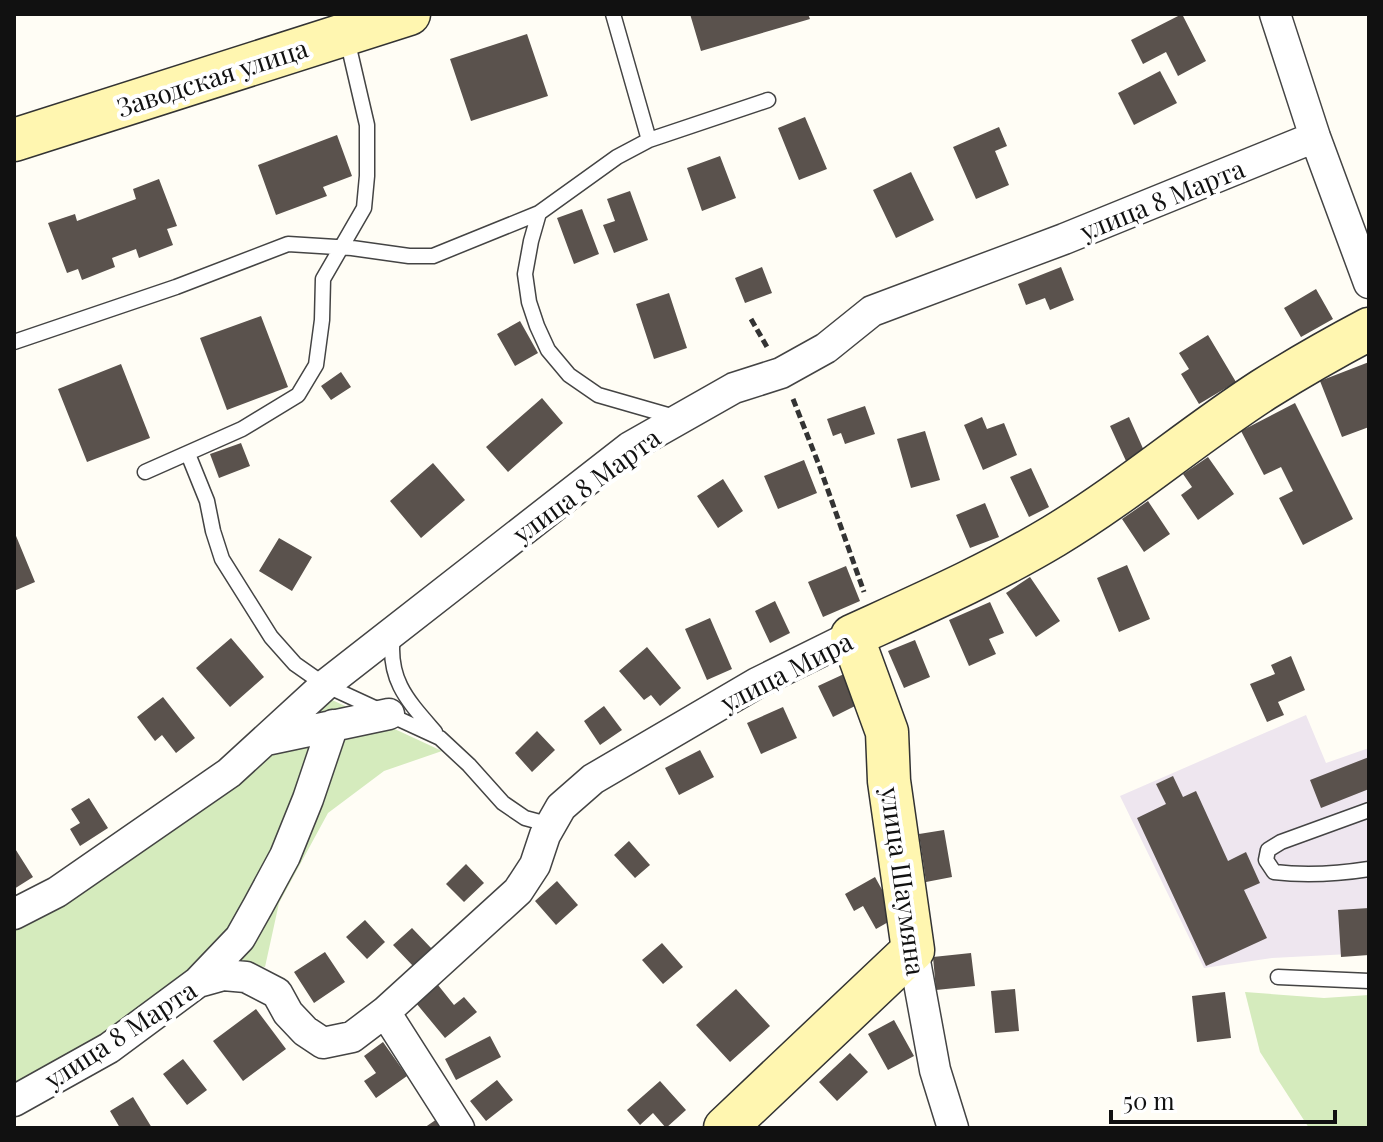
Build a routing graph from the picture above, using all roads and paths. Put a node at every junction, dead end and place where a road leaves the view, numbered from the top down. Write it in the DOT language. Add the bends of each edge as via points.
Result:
graph roads {
  1 [pos="409,14"];
  2 [pos="613,14"];
  3 [pos="1275,14"];
  4 [pos="346,35"];
  5 [pos="768,100"];
  6 [pos="1315,137"];
  7 [pos="14,140"];
  8 [pos="649,140"];
  9 [pos="539,213"];
  10 [pos="342,247"];
  11 [pos="1369,283"];
  12 [pos="751,319"];
  13 [pos="1369,329"];
  14 [pos="14,342"];
  15 [pos="781,373"];
  16 [pos="680,419"];
  17 [pos="188,454"];
  18 [pos="145,472"];
  19 [pos="864,593"];
  20 [pos="394,631"];
  21 [pos="852,636"];
  22 [pos="325,685"];
  23 [pos="389,714"];
  24 [pos="333,725"];
  25 [pos="440,738"];
  26 [pos="264,740"];
  27 [pos="1369,810"];
  28 [pos="551,825"];
  29 [pos="1369,869"];
  30 [pos="14,914"];
  31 [pos="913,950"];
  32 [pos="1278,977"];
  33 [pos="1369,981"];
  34 [pos="198,982"];
  35 [pos="385,1012"];
  36 [pos="14,1101"];
  37 [pos="459,1128"];
  38 [pos="725,1128"];
  39 [pos="953,1128"];
  1 -- 4 [label="street, Заводская улица"];
  2 -- 8 [label="lane"];
  3 -- 6 [label="street"];
  4 -- 7 [label="street, Заводская улица"];
  4 -- 10 [label="lane" via="367,125 367,176 364,208"];
  5 -- 8 [label="lane"];
  6 -- 11 [label="street"];
  6 -- 15 [label="street, улица 8 Марта" via="872,311 826,348"];
  8 -- 9 [label="lane"];
  9 -- 10 [label="lane" via="433,256"];
  9 -- 16 [label="lane" via="525,274 548,350 569,375 598,395"];
  10 -- 14 [label="lane" via="288,244"];
  10 -- 17 [label="lane" via="323,279 316,365 298,395"];
  12 -- 15 [label="path"];
  13 -- 21 [label="street, улица Мира" via="1261,391 1053,537 969,583"];
  15 -- 16 [label="street, улица 8 Марта" via="734,388"];
  15 -- 19 [label="path"];
  16 -- 20 [label="street, улица 8 Марта" via="630,447"];
  17 -- 18 [label="lane"];
  17 -- 22 [label="lane" via="222,559 242,593 287,655"];
  20 -- 22 [label="street, улица 8 Марта"];
  20 -- 25 [label="lane" via="390,656 399,687"];
  21 -- 28 [label="street, улица Мира" via="757,683 593,779 561,807"];
  21 -- 31 [label="street, улица Шаумяна" via="887,732"];
  22 -- 23 [label="lane"];
  22 -- 26 [label="street, улица 8 Марта"];
  23 -- 24 [label="street"];
  23 -- 25 [label="lane"];
  24 -- 26 [label="street"];
  24 -- 34 [label="street" via="285,856 240,938"];
  25 -- 28 [label="lane" via="503,803 525,818"];
  26 -- 30 [label="street, улица 8 Марта" via="229,773 57,892"];
  27 -- 29 [label="lane" via="1281,842 1268,850 1266,860 1274,872 1291,874"];
  28 -- 35 [label="street, улица Мира" via="518,891"];
  31 -- 38 [label="street"];
  31 -- 39 [label="street, улица Шаумяна" via="935,1070"];
  32 -- 33 [label="lane"];
  34 -- 35 [label="street, улица 8 Марта" via="223,975 246,977 277,993 288,1013 323,1043 352,1037"];
  34 -- 36 [label="street, улица 8 Марта" via="109,1048"];
  35 -- 37 [label="street"];
}
